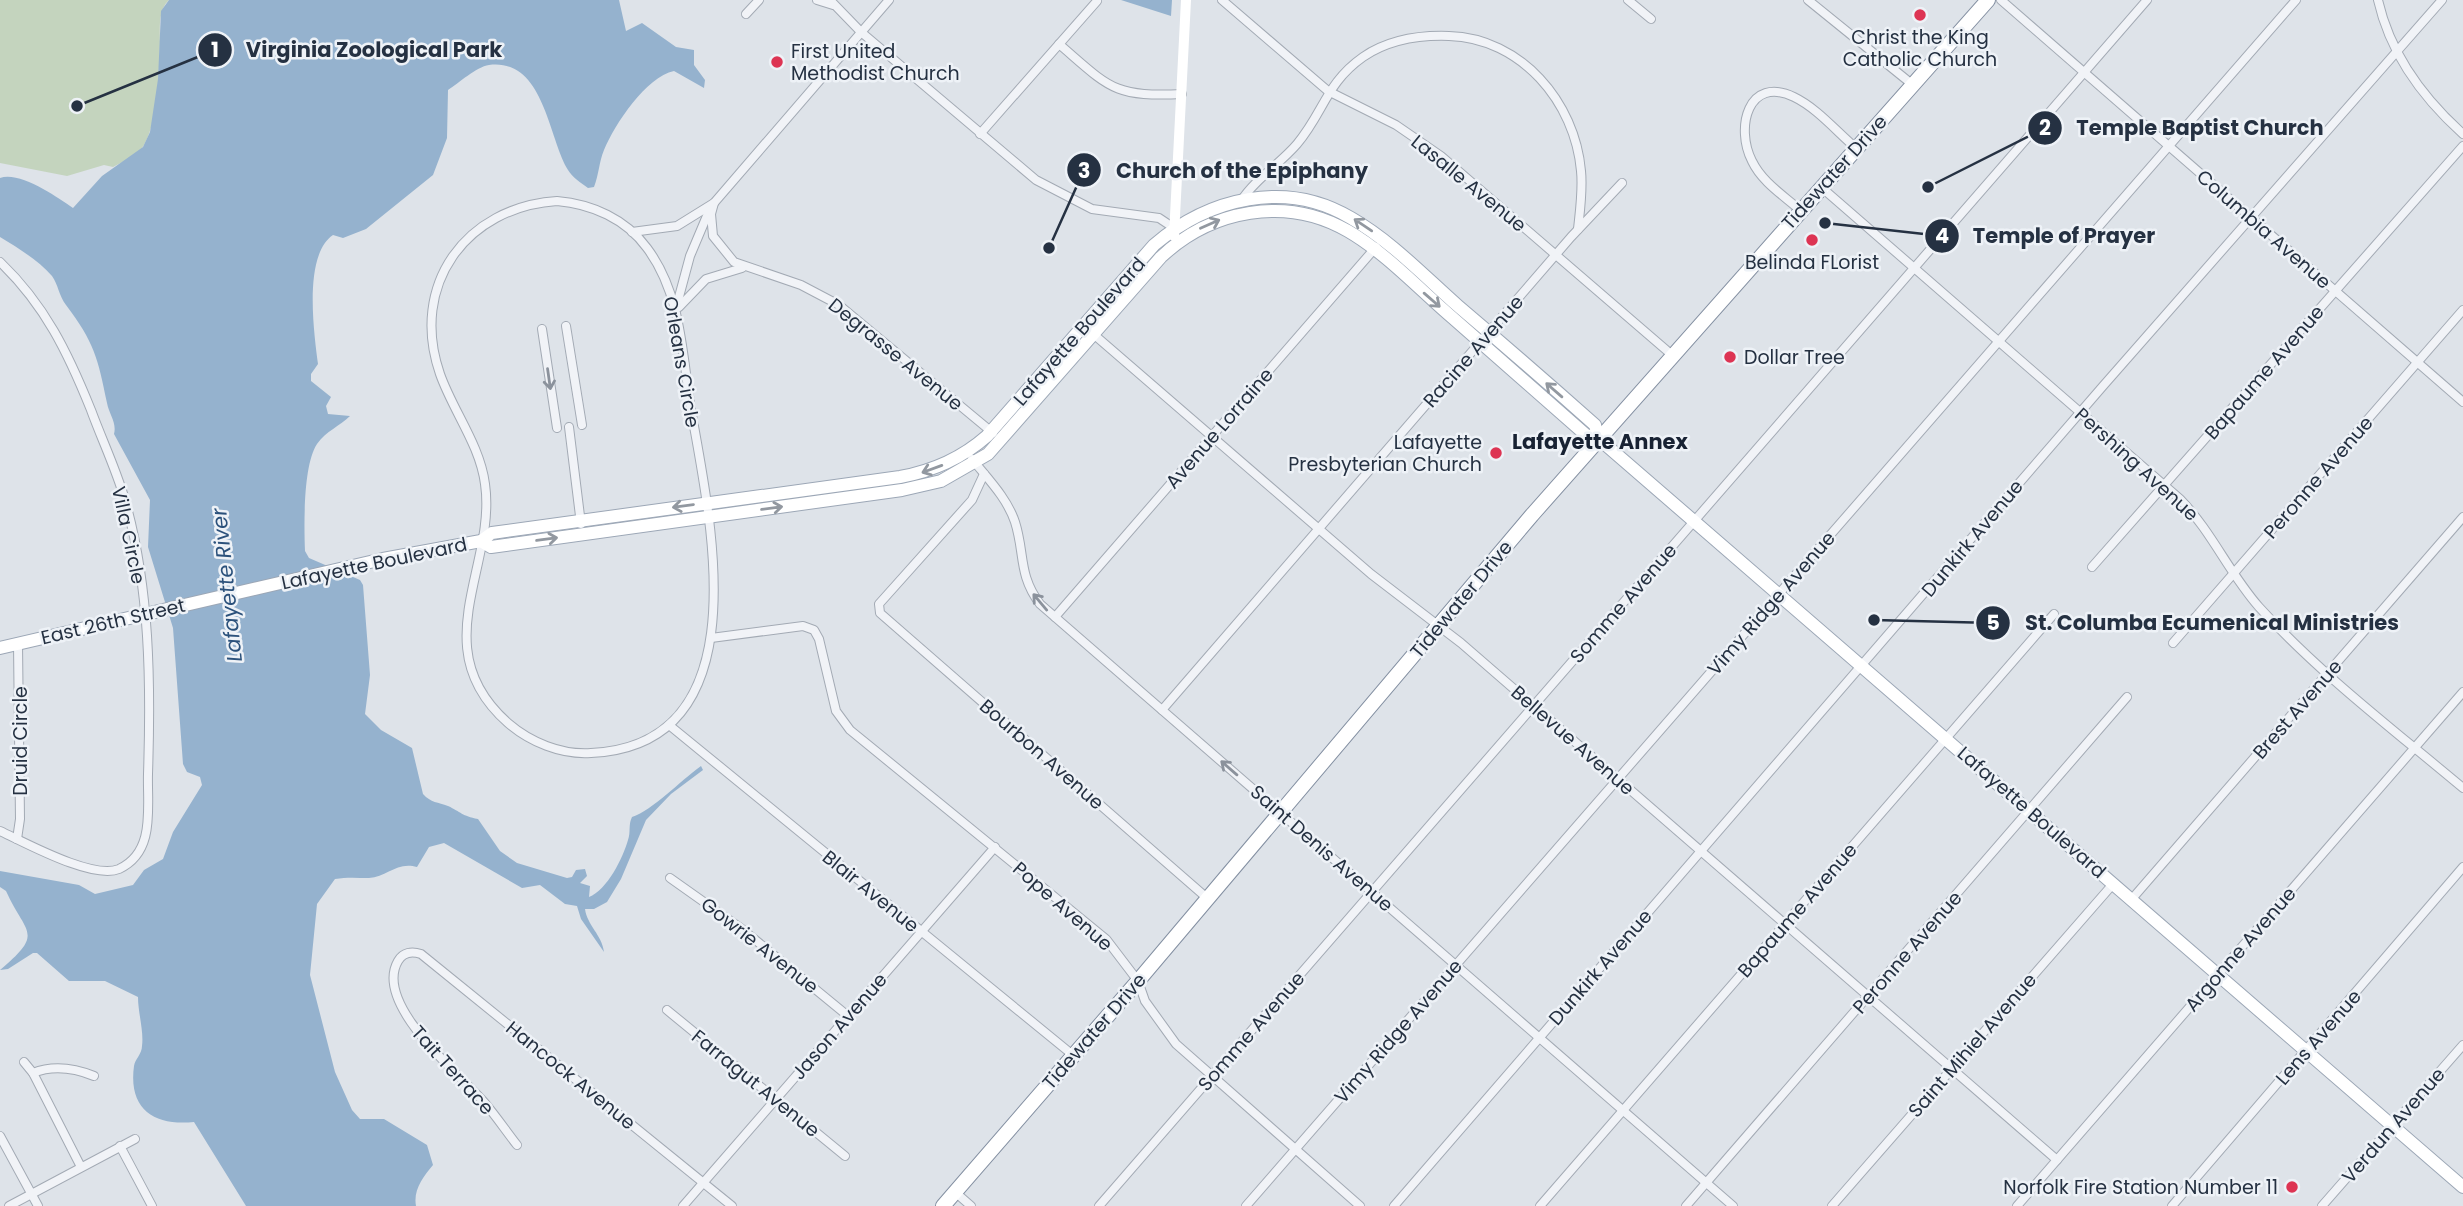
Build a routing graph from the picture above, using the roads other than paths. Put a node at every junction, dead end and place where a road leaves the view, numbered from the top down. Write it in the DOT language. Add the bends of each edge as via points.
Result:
graph roads {
  1 [pos="759,0"];
  2 [pos="817,0"];
  3 [pos="889,0"];
  4 [pos="1186,0"];
  5 [pos="1222,0"];
  6 [pos="1628,0"];
  7 [pos="1808,0"];
  8 [pos="1988,0"];
  9 [pos="2001,0"];
  10 [pos="2147,0"];
  11 [pos="2296,0"];
  12 [pos="2378,0"];
  13 [pos="2442,0"];
  14 [pos="1097,1"];
  15 [pos="832,2"];
  16 [pos="746,14"];
  17 [pos="1651,19"];
  18 [pos="862,32"];
  19 [pos="1059,44"];
  20 [pos="2397,51"];
  21 [pos="2084,71"];
  22 [pos="1913,85"];
  23 [pos="1328,91"];
  24 [pos="1182,94"];
  25 [pos="979,134"];
  26 [pos="2463,134"];
  27 [pos="2168,145"];
  28 [pos="2463,146"];
  29 [pos="1856,148"];
  30 [pos="1622,183"];
  31 [pos="1821,187"];
  32 [pos="1241,200"];
  33 [pos="714,203"];
  34 [pos="1800,210"];
  35 [pos="1240,214"];
  36 [pos="2251,218"];
  37 [pos="1174,228"];
  38 [pos="1578,229"];
  39 [pos="632,232"];
  40 [pos="1383,239"];
  41 [pos="1173,246"];
  42 [pos="1374,250"];
  43 [pos="1556,255"];
  44 [pos="0,262"];
  45 [pos="742,268"];
  46 [pos="1913,269"];
  47 [pos="2335,291"];
  48 [pos="2463,310"];
  49 [pos="676,311"];
  50 [pos="1084,325"];
  51 [pos="566,326"];
  52 [pos="542,329"];
  53 [pos="1094,334"];
  54 [pos="1485,338"];
  55 [pos="1996,341"];
  56 [pos="1672,355"];
  57 [pos="2417,362"];
  58 [pos="2463,402"];
  59 [pos="2080,412"];
  60 [pos="582,425"];
  61 [pos="569,427"];
  62 [pos="557,429"];
  63 [pos="991,431"];
  64 [pos="1212,436"];
  65 [pos="1599,439"];
  66 [pos="1002,440"];
  67 [pos="967,453"];
  68 [pos="976,464"];
  69 [pos="984,474"];
  70 [pos="2164,486"];
  71 [pos="708,510"];
  72 [pos="2463,517"];
  73 [pos="1694,521"];
  74 [pos="582,527"];
  75 [pos="1320,530"];
  76 [pos="481,541"];
  77 [pos="2092,567"];
  78 [pos="2235,573"];
  79 [pos="267,586"];
  80 [pos="1779,593"];
  81 [pos="144,614"];
  82 [pos="2054,614"];
  83 [pos="1055,617"];
  84 [pos="1436,627"];
  85 [pos="710,638"];
  86 [pos="18,643"];
  87 [pos="2173,643"];
  88 [pos="0,648"];
  89 [pos="1862,665"];
  90 [pos="2328,672"];
  91 [pos="2463,692"];
  92 [pos="2127,697"];
  93 [pos="1534,706"];
  94 [pos="1162,710"];
  95 [pos="669,725"];
  96 [pos="1947,738"];
  97 [pos="2415,747"];
  98 [pos="1617,777"];
  99 [pos="2463,788"];
  100 [pos="2029,810"];
  101 [pos="1280,812"];
  102 [pos="0,831"];
  103 [pos="16,839"];
  104 [pos="995,847"];
  105 [pos="1701,851"];
  106 [pos="2463,867"];
  107 [pos="670,878"];
  108 [pos="2113,884"];
  109 [pos="1372,892"];
  110 [pos="1207,898"];
  111 [pos="2131,900"];
  112 [pos="1785,924"];
  113 [pos="921,931"];
  114 [pos="407,953"];
  115 [pos="1456,965"];
  116 [pos="2217,975"];
  117 [pos="1138,981"];
  118 [pos="1868,997"];
  119 [pos="667,1010"];
  120 [pos="848,1016"];
  121 [pos="1539,1037"];
  122 [pos="2463,1045"];
  123 [pos="2305,1050"];
  124 [pos="1074,1056"];
  125 [pos="24,1062"];
  126 [pos="1951,1069"];
  127 [pos="33,1073"];
  128 [pos="94,1076"];
  129 [pos="1212,1076"];
  130 [pos="775,1098"];
  131 [pos="1623,1109"];
  132 [pos="2392,1126"];
  133 [pos="0,1136"];
  134 [pos="135,1139"];
  135 [pos="517,1145"];
  136 [pos="121,1146"];
  137 [pos="1294,1149"];
  138 [pos="845,1156"];
  139 [pos="2057,1160"];
  140 [pos="81,1167"];
  141 [pos="703,1182"];
  142 [pos="1707,1182"];
  143 [pos="2463,1187"];
  144 [pos="955,1192"];
  145 [pos="31,1194"];
  146 [pos="2019,1205"];
  147 [pos="9,1206"];
  148 [pos="38,1206"];
  149 [pos="152,1206"];
  150 [pos="682,1206"];
  151 [pos="732,1206"];
  152 [pos="943,1206"];
  153 [pos="971,1206"];
  154 [pos="1099,1206"];
  155 [pos="1246,1206"];
  156 [pos="1360,1206"];
  157 [pos="1394,1206"];
  158 [pos="1540,1206"];
  159 [pos="1686,1206"];
  160 [pos="1733,1206"];
  161 [pos="1832,1206"];
  162 [pos="2172,1206"];
  163 [pos="2322,1206"];
  1 -- 16 [label="street"];
  2 -- 15 [label="street"];
  3 -- 18 [label="street"];
  4 -- 24 [label="street"];
  5 -- 23 [label="street, Lasalle Avenue"];
  6 -- 17 [label="street"];
  7 -- 22 [label="street"];
  8 -- 22 [label="highway, Tidewater Drive"];
  9 -- 21 [label="street, Columbia Avenue"];
  10 -- 21 [label="street, Somme Avenue"];
  11 -- 27 [label="street, Vimy Ridge Avenue"];
  12 -- 20 [label="street"];
  13 -- 20 [label="street, Dunkirk Avenue"];
  14 -- 19 [label="street"];
  15 -- 18 [label="street"];
  18 -- 25 [label="street"];
  18 -- 33 [label="street"];
  19 -- 24 [label="street" via="1116,89 1138,96"];
  19 -- 25 [label="street"];
  20 -- 26 [label="street" via="2434,105"];
  20 -- 36 [label="street, Dunkirk Avenue"];
  21 -- 27 [label="street, Columbia Avenue"];
  21 -- 46 [label="street, Somme Avenue"];
  22 -- 29 [label="highway, Tidewater Drive"];
  23 -- 32 [label="street" via="1307,132"];
  23 -- 38 [label="street" via="1364,56 1407,39 1472,38 1508,53 1549,87 1570,129 1581,169"];
  23 -- 43 [label="street, Lasalle Avenue" via="1417,138"];
  24 -- 37 [label="street"];
  25 -- 37 [label="street" via="1036,180 1069,199 1106,213 1159,218"];
  27 -- 36 [label="street, Columbia Avenue"];
  27 -- 55 [label="street, Vimy Ridge Avenue"];
  28 -- 47 [label="street, Bapaume Avenue"];
  29 -- 31 [label="highway, Tidewater Drive"];
  29 -- 34 [label="street" via="1793,96 1775,92 1755,100 1743,127 1745,145 1758,172"];
  30 -- 38 [label="street, Racine Avenue"];
  31 -- 34 [label="highway, Tidewater Drive"];
  31 -- 46 [label="street, Pershing Avenue"];
  32 -- 35 [label="street"];
  32 -- 37 [label="main road, Lafayette Boulevard" via="1210,209"];
  40 -- 32 [label="main road, Lafayette Boulevard, one-way" via="1350,216 1321,204 1279,197"];
  33 -- 39 [label="street" via="677,226"];
  33 -- 45 [label="street, Degrasse Avenue" via="713,236 724,254"];
  33 -- 49 [label="street" via="690,256"];
  34 -- 56 [label="highway, Tidewater Drive"];
  41 -- 35 [label="main road, Lafayette Boulevard, one-way" via="1203,227"];
  35 -- 42 [label="main road, Lafayette Boulevard" via="1275,211 1312,216 1347,230"];
  36 -- 47 [label="street, Columbia Avenue"];
  36 -- 59 [label="street, Dunkirk Avenue"];
  37 -- 41 [label="street"];
  37 -- 50 [label="main road, Lafayette Boulevard"];
  38 -- 43 [label="street, Racine Avenue"];
  39 -- 49 [label="street, Orleans Circle" via="658,264"];
  39 -- 76 [label="street, Orleans Circle" via="584,205 557,201 525,205 479,228 447,266 433,311 433,346 439,372 483,471 487,502"];
  40 -- 42 [label="street, Avenue Lorraine"];
  40 -- 54 [label="main road, Lafayette Boulevard"];
  41 -- 53 [label="main road, Lafayette Boulevard"];
  42 -- 54 [label="main road, Lafayette Boulevard, one-way"];
  42 -- 64 [label="street, Avenue Lorraine"];
  43 -- 54 [label="street, Racine Avenue"];
  43 -- 56 [label="street, Lasalle Avenue"];
  44 -- 81 [label="street, Villa Circle" via="48,318 87,400 124,500"];
  45 -- 49 [label="street" via="706,279"];
  45 -- 63 [label="street, Degrasse Avenue" via="801,285 839,305"];
  46 -- 55 [label="street, Pershing Avenue"];
  46 -- 73 [label="street, Somme Avenue"];
  47 -- 57 [label="street, Columbia Avenue"];
  47 -- 70 [label="street, Bapaume Avenue"];
  48 -- 57 [label="street, Peronne Avenue"];
  49 -- 71 [label="street, Orleans Circle"];
  50 -- 53 [label="street, Bellevue Avenue"];
  50 -- 63 [label="main road, Lafayette Boulevard"];
  51 -- 60 [label="street"];
  52 -- 62 [label="street, one-way"];
  53 -- 64 [label="street, Bellevue Avenue"];
  53 -- 66 [label="main road, Lafayette Boulevard"];
  54 -- 65 [label="main road, Lafayette Boulevard" via="1595,425"];
  54 -- 75 [label="street, Racine Avenue"];
  55 -- 59 [label="street, Pershing Avenue"];
  55 -- 80 [label="street, Vimy Ridge Avenue"];
  56 -- 65 [label="highway, Tidewater Drive"];
  57 -- 58 [label="street, Columbia Avenue"];
  57 -- 78 [label="street, Peronne Avenue"];
  59 -- 70 [label="street, Pershing Avenue"];
  59 -- 89 [label="street, Dunkirk Avenue"];
  61 -- 74 [label="street"];
  63 -- 66 [label="street, Degrasse Avenue"];
  63 -- 67 [label="main road, Lafayette Boulevard"];
  64 -- 75 [label="street, Bellevue Avenue"];
  64 -- 83 [label="street, Avenue Lorraine"];
  65 -- 73 [label="main road, Lafayette Boulevard"];
  65 -- 84 [label="highway, Tidewater Drive"];
  66 -- 68 [label="main road, Lafayette Boulevard"];
  67 -- 68 [label="street, Saint Denis Avenue"];
  67 -- 71 [label="main road, Lafayette Boulevard, one-way" via="920,473"];
  68 -- 69 [label="street, Saint Denis Avenue"];
  71 -- 68 [label="main road, Lafayette Boulevard, one-way" via="912,489"];
  83 -- 69 [label="street, Saint Denis Avenue, one-way" via="1027,583 1014,520"];
  69 -- 110 [label="street, Bourbon Avenue" via="972,500 878,609"];
  70 -- 77 [label="street, Bapaume Avenue"];
  70 -- 78 [label="street, Pershing Avenue" via="2203,524"];
  71 -- 74 [label="main road, Lafayette Boulevard"];
  71 -- 85 [label="street, Orleans Circle"];
  72 -- 90 [label="street, Brest Avenue"];
  73 -- 80 [label="main road, Lafayette Boulevard"];
  73 -- 93 [label="street, Somme Avenue"];
  74 -- 76 [label="main road, Lafayette Boulevard" via="492,533"];
  75 -- 84 [label="street, Bellevue Avenue"];
  75 -- 94 [label="street, Racine Avenue"];
  76 -- 79 [label="main road, Lafayette Boulevard"];
  76 -- 95 [label="street, Orleans Circle" via="469,598 468,647 482,689 511,726 541,743 577,753 623,748"];
  78 -- 87 [label="street, Peronne Avenue"];
  78 -- 90 [label="street, Pershing Avenue" via="2283,632"];
  79 -- 81 [label="main road, East 26th Street"];
  80 -- 89 [label="main road, Lafayette Boulevard"];
  80 -- 98 [label="street, Vimy Ridge Avenue"];
  81 -- 86 [label="main road, East 26th Street"];
  81 -- 103 [label="street, Villa Circle" via="151,726 143,847 130,863 100,872"];
  82 -- 96 [label="street, Bapaume Avenue"];
  83 -- 94 [label="street, Saint Denis Avenue"];
  84 -- 93 [label="street, Bellevue Avenue"];
  84 -- 101 [label="highway, Tidewater Drive"];
  85 -- 95 [label="street, Orleans Circle" via="702,679"];
  85 -- 104 [label="street, Pope Avenue" via="803,626 814,630 841,720"];
  86 -- 88 [label="main road, East 26th Street"];
  86 -- 103 [label="street, Druid Circle" via="20,819"];
  89 -- 96 [label="main road, Lafayette Boulevard"];
  89 -- 105 [label="street, Dunkirk Avenue"];
  90 -- 97 [label="street, Pershing Avenue"];
  90 -- 111 [label="street, Brest Avenue"];
  91 -- 97 [label="street, Argonne Avenue"];
  92 -- 100 [label="street, Peronne Avenue"];
  93 -- 98 [label="street, Bellevue Avenue"];
  93 -- 109 [label="street, Somme Avenue"];
  101 -- 94 [label="street, Saint Denis Avenue, one-way"];
  95 -- 113 [label="street, Blair Avenue"];
  96 -- 100 [label="main road, Lafayette Boulevard"];
  96 -- 112 [label="street, Bapaume Avenue"];
  97 -- 99 [label="street, Pershing Avenue"];
  97 -- 116 [label="street, Argonne Avenue"];
  98 -- 105 [label="street, Bellevue Avenue"];
  98 -- 115 [label="street, Vimy Ridge Avenue"];
  100 -- 108 [label="main road, Lafayette Boulevard"];
  100 -- 118 [label="street, Peronne Avenue"];
  101 -- 109 [label="street, Saint Denis Avenue"];
  101 -- 110 [label="highway, Tidewater Drive"];
  102 -- 103 [label="street, Villa Circle"];
  104 -- 113 [label="street, Jason Avenue"];
  104 -- 117 [label="street, Pope Avenue" via="1106,939"];
  105 -- 112 [label="street, Bellevue Avenue"];
  105 -- 121 [label="street, Dunkirk Avenue"];
  106 -- 123 [label="street, Lens Avenue"];
  107 -- 120 [label="street, Gowrie Avenue" via="742,929"];
  108 -- 111 [label="main road, Lafayette Boulevard"];
  108 -- 126 [label="street, Saint Mihiel Avenue"];
  109 -- 115 [label="street, Saint Denis Avenue"];
  109 -- 129 [label="street, Somme Avenue"];
  110 -- 117 [label="highway, Tidewater Drive"];
  111 -- 116 [label="main road, Lafayette Boulevard"];
  112 -- 118 [label="street, Bellevue Avenue"];
  112 -- 131 [label="street, Bapaume Avenue"];
  113 -- 120 [label="street, Jason Avenue"];
  113 -- 124 [label="street, Blair Avenue"];
  114 -- 135 [label="street, Tait Terrace" via="396,965 403,1011"];
  114 -- 141 [label="street, Hancock Avenue" via="421,954"];
  115 -- 121 [label="street, Saint Denis Avenue"];
  115 -- 137 [label="street, Vimy Ridge Avenue"];
  116 -- 123 [label="main road, Lafayette Boulevard"];
  116 -- 139 [label="street, Argonne Avenue"];
  117 -- 124 [label="highway, Tidewater Drive"];
  117 -- 129 [label="street, Pope Avenue" via="1144,1001 1176,1044"];
  118 -- 126 [label="street, Bellevue Avenue"];
  118 -- 142 [label="street, Peronne Avenue"];
  119 -- 130 [label="street, Farragut Avenue"];
  120 -- 130 [label="street, Jason Avenue"];
  121 -- 131 [label="street, Saint Denis Avenue"];
  121 -- 157 [label="street, Dunkirk Avenue"];
  122 -- 132 [label="street, Verdun Avenue"];
  123 -- 132 [label="main road, Lafayette Boulevard"];
  123 -- 162 [label="street, Lens Avenue"];
  124 -- 144 [label="highway, Tidewater Drive"];
  125 -- 127 [label="street"];
  126 -- 139 [label="street, Bellevue Avenue"];
  126 -- 161 [label="street, Saint Mihiel Avenue"];
  127 -- 128 [label="street" via="52,1068"];
  127 -- 140 [label="street"];
  129 -- 137 [label="street, Pope Avenue"];
  129 -- 154 [label="street, Somme Avenue"];
  130 -- 138 [label="street, Farragut Avenue"];
  130 -- 141 [label="street, Jason Avenue"];
  131 -- 142 [label="street, Saint Denis Avenue"];
  131 -- 158 [label="street, Bapaume Avenue"];
  132 -- 143 [label="main road, Lafayette Boulevard"];
  132 -- 163 [label="street, Verdun Avenue"];
  133 -- 145 [label="street"];
  134 -- 136 [label="street"];
  136 -- 140 [label="street"];
  136 -- 149 [label="street"];
  137 -- 155 [label="street, Vimy Ridge Avenue"];
  137 -- 156 [label="street, Pope Avenue"];
  139 -- 146 [label="street, Argonne Avenue"];
  140 -- 145 [label="street"];
  141 -- 150 [label="street, Jason Avenue"];
  141 -- 151 [label="street, Hancock Avenue"];
  142 -- 159 [label="street, Peronne Avenue"];
  142 -- 160 [label="street, Saint Denis Avenue"];
  144 -- 152 [label="highway, Tidewater Drive"];
  144 -- 153 [label="street"];
  145 -- 147 [label="street"];
  145 -- 148 [label="street"];
}
